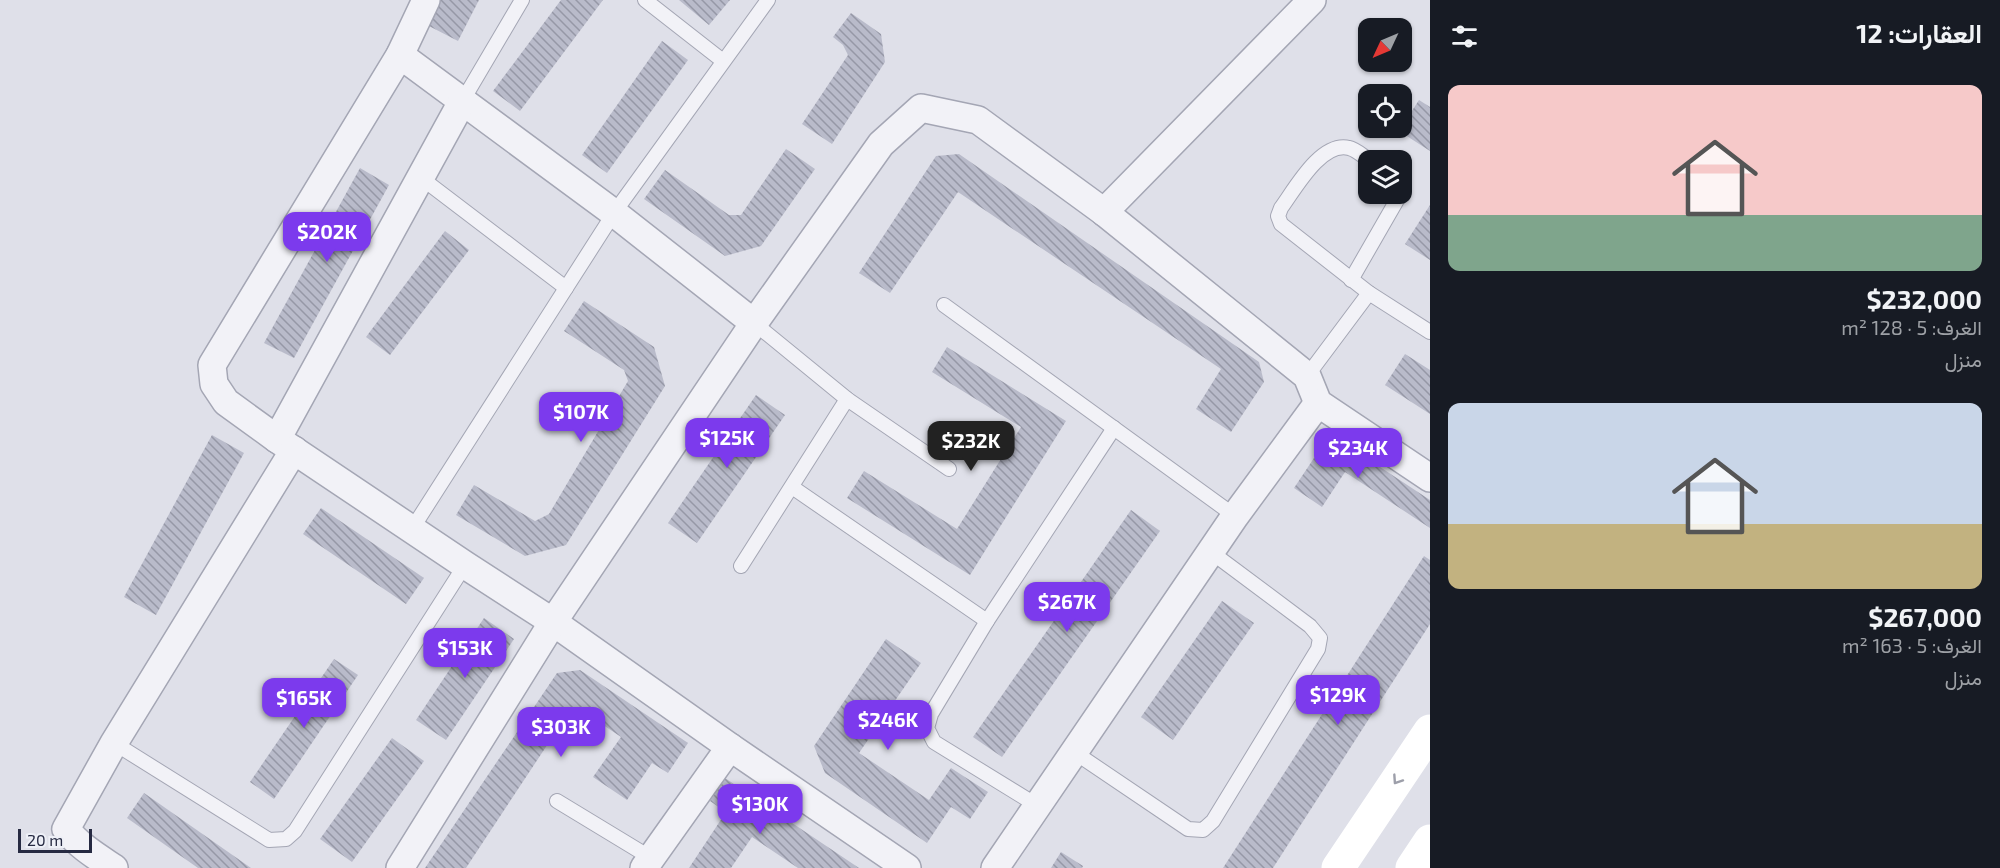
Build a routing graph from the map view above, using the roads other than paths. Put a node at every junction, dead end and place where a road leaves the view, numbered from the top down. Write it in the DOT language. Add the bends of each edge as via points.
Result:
graph roads {
  1 [pos="426,0"];
  2 [pos="522,0"];
  3 [pos="645,0"];
  4 [pos="768,0"];
  5 [pos="1312,0"];
  6 [pos="400,55"];
  7 [pos="723,62"];
  8 [pos="463,100"];
  9 [pos="1358,153"];
  10 [pos="420,177"];
  11 [pos="1395,204"];
  12 [pos="1104,212"];
  13 [pos="614,213"];
  14 [pos="1351,280"];
  15 [pos="566,288"];
  16 [pos="1369,293"];
  17 [pos="944,305"];
  18 [pos="754,323"];
  19 [pos="1430,332"];
  20 [pos="1307,376"];
  21 [pos="848,399"];
  22 [pos="1318,403"];
  23 [pos="1114,428"];
  24 [pos="285,444"];
  25 [pos="950,469"];
  26 [pos="1430,478"];
  27 [pos="792,487"];
  28 [pos="1235,516"];
  29 [pos="412,530"];
  30 [pos="1211,552"];
  31 [pos="465,565"];
  32 [pos="741,566"];
  33 [pos="987,621"];
  34 [pos="553,622"];
  35 [pos="1430,731"];
  36 [pos="114,743"];
  37 [pos="730,747"];
  38 [pos="1074,752"];
  39 [pos="557,801"];
  40 [pos="1038,806"];
  41 [pos="1430,842"];
  42 [pos="648,863"];
  43 [pos="114,868"];
  44 [pos="400,868"];
  45 [pos="907,868"];
  46 [pos="995,868"];
  47 [pos="1338,868"];
  48 [pos="1412,868"];
  1 -- 6 [label="street"];
  2 -- 8 [label="lane"];
  3 -- 7 [label="lane"];
  4 -- 7 [label="lane"];
  5 -- 12 [label="street"];
  6 -- 8 [label="street"];
  6 -- 24 [label="street" via="212,365 214,384 226,402"];
  7 -- 13 [label="lane"];
  8 -- 10 [label="street"];
  8 -- 13 [label="street"];
  9 -- 14 [label="lane" via="1338,147 1322,155 1278,216 1281,224"];
  10 -- 15 [label="lane"];
  10 -- 24 [label="street"];
  11 -- 14 [label="lane"];
  12 -- 18 [label="street" via="978,120 921,108 881,144"];
  12 -- 20 [label="street"];
  13 -- 15 [label="lane"];
  13 -- 18 [label="street"];
  14 -- 16 [label="lane"];
  15 -- 29 [label="lane"];
  16 -- 19 [label="lane"];
  16 -- 20 [label="lane"];
  17 -- 23 [label="lane"];
  18 -- 21 [label="lane"];
  18 -- 34 [label="street"];
  20 -- 22 [label="street"];
  21 -- 25 [label="lane"];
  21 -- 27 [label="lane"];
  22 -- 26 [label="street"];
  22 -- 28 [label="street"];
  23 -- 28 [label="lane"];
  23 -- 33 [label="lane"];
  24 -- 29 [label="street"];
  24 -- 36 [label="street"];
  27 -- 32 [label="lane"];
  27 -- 33 [label="lane"];
  28 -- 30 [label="street"];
  29 -- 31 [label="street"];
  30 -- 38 [label="street"];
  30 -- 38 [label="lane" via="1310,626 1320,638 1318,649 1213,820 1203,830 1188,829"];
  31 -- 34 [label="street"];
  31 -- 36 [label="lane" via="295,831 286,839 269,840"];
  33 -- 40 [label="lane" via="931,714 927,728 934,742"];
  34 -- 37 [label="street"];
  34 -- 44 [label="street"];
  35 -- 47 [label="street, one-way"];
  36 -- 43 [label="street" via="66,829 84,848"];
  37 -- 42 [label="street"];
  37 -- 45 [label="street"];
  38 -- 40 [label="street"];
  39 -- 42 [label="lane"];
  40 -- 46 [label="street"];
  41 -- 48 [label="street"];
}
